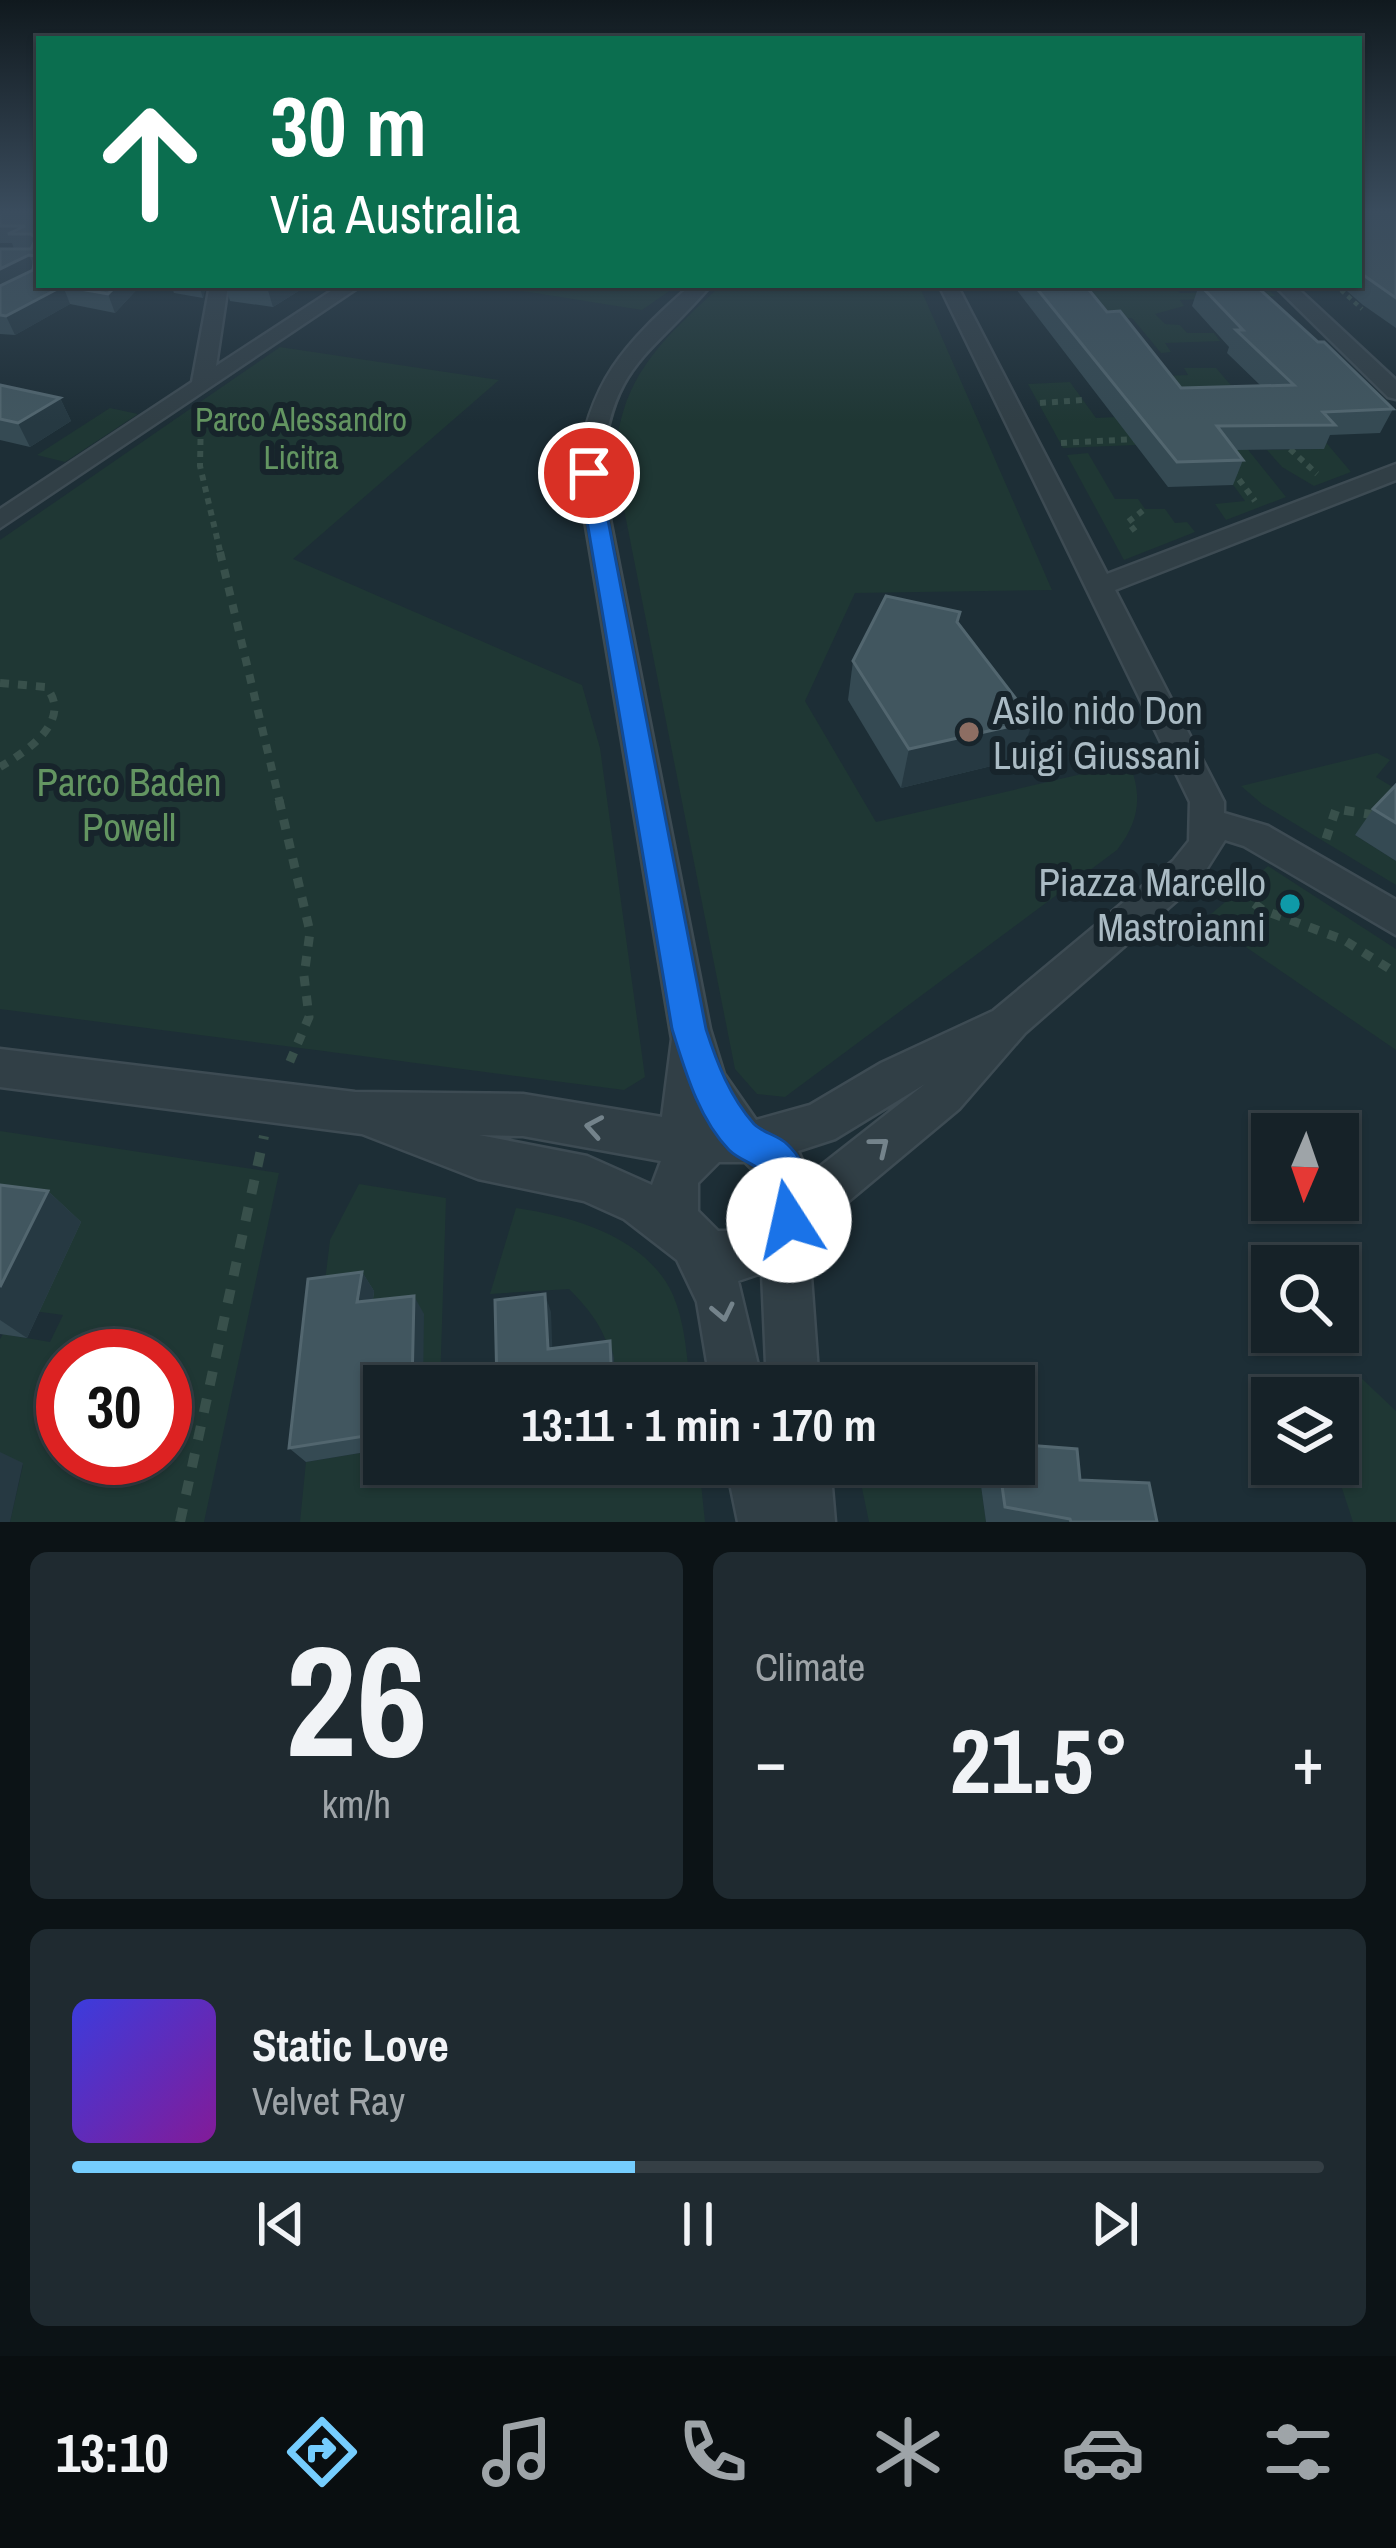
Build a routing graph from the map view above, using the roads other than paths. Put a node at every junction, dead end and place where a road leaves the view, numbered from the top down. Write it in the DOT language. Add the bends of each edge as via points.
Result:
graph roads {
  1 [pos="218,288"];
  2 [pos="348,288"];
  3 [pos="699,288"];
  4 [pos="950,288"];
  5 [pos="1286,288"];
  6 [pos="202,384"];
  7 [pos="1396,392"];
  8 [pos="1396,472"];
  9 [pos="0,520"];
  10 [pos="1101,586"];
  11 [pos="1210,822"];
  12 [pos="1396,919"];
  13 [pos="1011,1020"];
  14 [pos="689,1029"];
  15 [pos="0,1068"];
  16 [pos="355,1113"];
  17 [pos="714,1146"];
  18 [pos="787,1224"];
  19 [pos="689,1238"];
  20 [pos="733,1365"];
  21 [pos="792,1365"];
  22 [pos="758,1485"];
  23 [pos="804,1485"];
  24 [pos="766,1522"];
  25 [pos="807,1522"];
  1 -- 6 [label="street"];
  2 -- 6 [label="street"];
  3 -- 14 [label="street" via="620,364 597,405 589,473"];
  4 -- 10 [label="street"];
  5 -- 7 [label="street"];
  6 -- 9 [label="street"];
  8 -- 10 [label="street"];
  10 -- 11 [label="street"];
  11 -- 12 [label="street" via="1256,836"];
  11 -- 13 [label="street" via="1208,844 1186,871"];
  13 -- 17 [label="street" via="820,1124"];
  18 -- 13 [label="street, one-way" via="944,1095"];
  14 -- 17 [label="street"];
  14 -- 17 [label="street"];
  15 -- 16 [label="street"];
  17 -- 16 [label="street, one-way" via="523,1114"];
  16 -- 19 [label="street" via="478,1156 586,1179 640,1203"];
  17 -- 18 [label="street" via="772,1155 792,1196"];
  17 -- 19 [label="street" via="673,1187 674,1212"];
  18 -- 19 [label="street" via="753,1255 733,1258"];
  18 -- 21 [label="street"];
  19 -- 20 [label="street, one-way" via="722,1299"];
  22 -- 24 [label="street"];
  23 -- 25 [label="street"];
}
